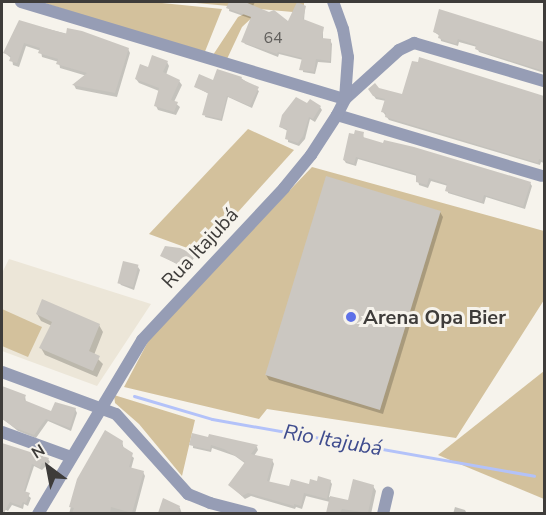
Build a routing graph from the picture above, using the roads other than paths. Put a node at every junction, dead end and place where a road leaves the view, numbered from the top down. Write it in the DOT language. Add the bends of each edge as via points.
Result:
graph roads {
  1 [pos="21,2"];
  2 [pos="333,2"];
  3 [pos="544,81"];
  4 [pos="345,99"];
  5 [pos="338,115"];
  6 [pos="541,176"];
  7 [pos="2,372"];
  8 [pos="100,406"];
  9 [pos="2,432"];
  10 [pos="71,457"];
  11 [pos="388,493"];
  12 [pos="38,513"];
  13 [pos="252,513"];
  14 [pos="383,513"];
  1 -- 4 [label="street"];
  2 -- 4 [label="street, Rua Itajubá" via="346,43"];
  3 -- 4 [label="street" via="414,43 399,50"];
  4 -- 5 [label="street, Rua Itajubá"];
  5 -- 6 [label="street"];
  5 -- 8 [label="street, Rua Itajubá" via="284,188 142,340"];
  7 -- 8 [label="street"];
  8 -- 10 [label="street, Rua Itajubá"];
  8 -- 13 [label="street" via="122,418 188,494"];
  9 -- 10 [label="street"];
  10 -- 12 [label="street, Rua Itajubá"];
  11 -- 14 [label="street"];
}
